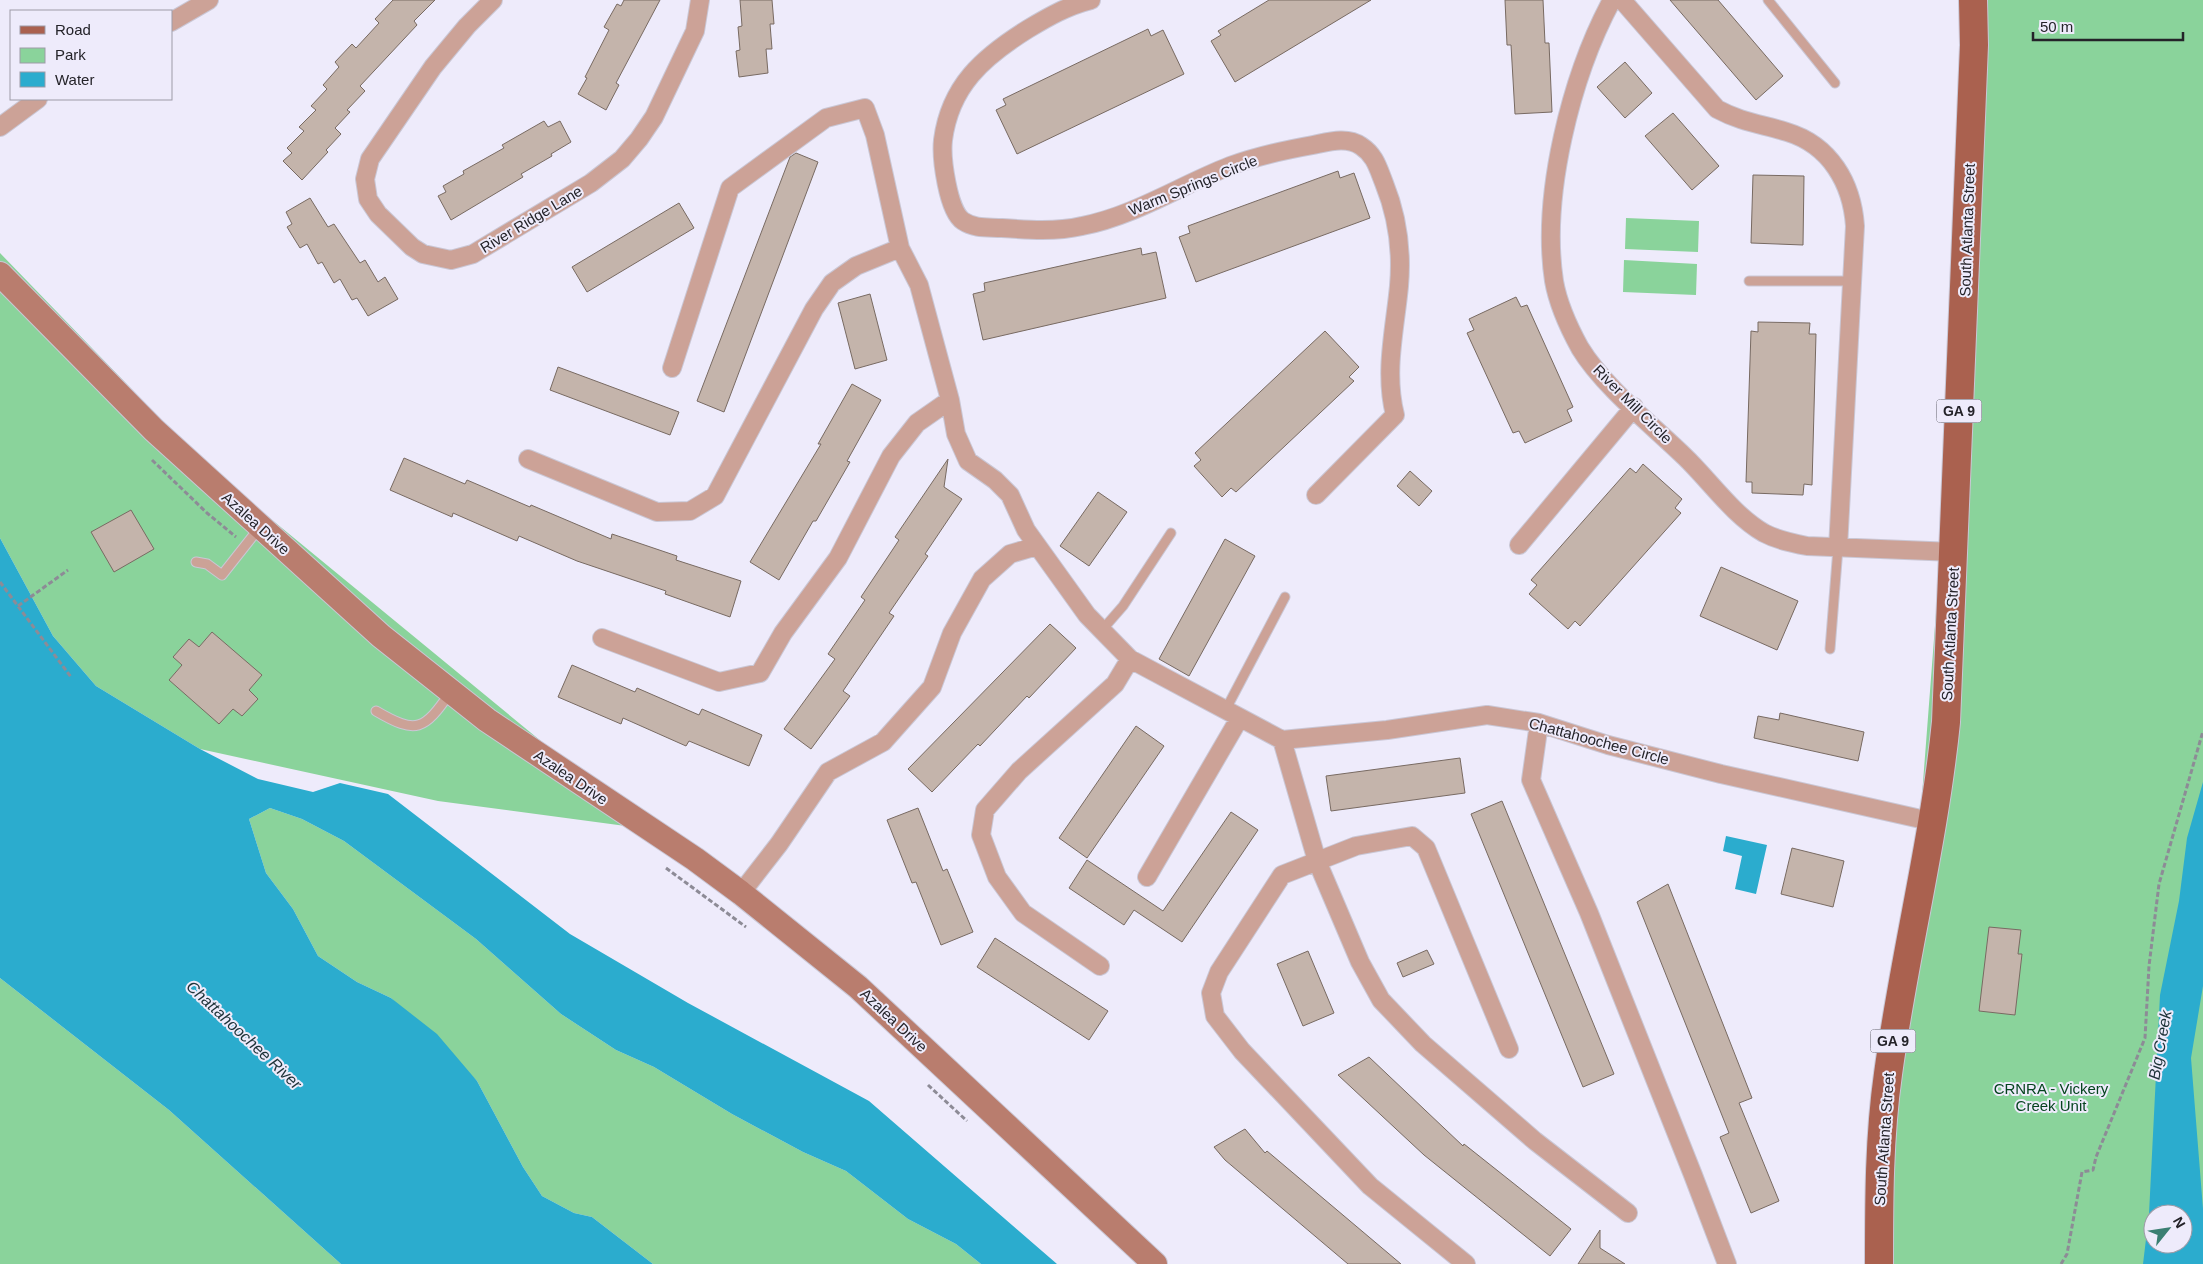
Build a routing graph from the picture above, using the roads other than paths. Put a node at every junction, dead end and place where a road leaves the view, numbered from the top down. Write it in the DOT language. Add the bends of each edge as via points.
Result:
graph roads {
  1 [pos="208,0"];
  2 [pos="494,0"];
  3 [pos="700,0"];
  4 [pos="1091,0"];
  5 [pos="1612,0"];
  6 [pos="1622,0"];
  7 [pos="1768,0"];
  8 [pos="1973,0"];
  9 [pos="172,21"];
  10 [pos="1835,82"];
  11 [pos="37,100"];
  12 [pos="0,127"];
  13 [pos="900,248"];
  14 [pos="0,274"];
  15 [pos="1749,281"];
  16 [pos="1852,281"];
  17 [pos="672,368"];
  18 [pos="950,400"];
  19 [pos="1634,407"];
  20 [pos="528,459"];
  21 [pos="1316,495"];
  22 [pos="260,527"];
  23 [pos="1171,533"];
  24 [pos="1519,545"];
  25 [pos="1037,546"];
  26 [pos="1838,548"];
  27 [pos="1954,552"];
  28 [pos="196,562"];
  29 [pos="1285,597"];
  30 [pos="1102,630"];
  31 [pos="602,638"];
  32 [pos="1830,649"];
  33 [pos="1130,659"];
  34 [pos="451,692"];
  35 [pos="376,711"];
  36 [pos="1232,715"];
  37 [pos="1539,723"];
  38 [pos="1282,740"];
  39 [pos="1934,822"];
  40 [pos="1317,861"];
  41 [pos="1147,877"];
  42 [pos="741,893"];
  43 [pos="1100,966"];
  44 [pos="1509,1049"];
  45 [pos="1628,1213"];
  46 [pos="1155,1264"];
  47 [pos="1466,1264"];
  48 [pos="1726,1264"];
  49 [pos="1879,1264"];
  1 -- 9 [label="street"];
  2 -- 3 [label="street, River Ridge Lane" via="433,67 370,159 365,179 368,199 378,214 423,254 451,260 473,254 591,183 622,159 654,117 695,31"];
  4 -- 21 [label="street, Warm Springs Circle" via="1055,12 1008,42 983,61 955,98 944,135 943,168 960,219 975,227 1044,230 1082,226 1117,216 1230,166 1281,151 1342,140 1359,144 1373,156 1391,199 1399,245 1399,283 1389,377 1395,415"];
  5 -- 19 [label="street, River Mill Circle" via="1581,72 1568,114 1558,167 1550,248 1554,284 1581,349 1602,377"];
  6 -- 16 [label="street" via="1717,109 1734,119 1789,132 1809,142 1833,162 1848,188 1854,208"];
  7 -- 10 [label="lane"];
  8 -- 27 [label="main road, South Atlanta Street / GA 9" via="1974,45"];
  11 -- 12 [label="street"];
  13 -- 17 [label="street" via="875,135 865,108 826,118 730,188"];
  13 -- 18 [label="street" via="919,285"];
  13 -- 20 [label="street" via="856,266 832,284 809,317 715,496 690,511 657,512"];
  14 -- 22 [label="street, Azalea Drive" via="154,430"];
  15 -- 16 [label="lane"];
  16 -- 26 [label="street"];
  18 -- 25 [label="street" via="956,434 968,461 996,480 1010,495"];
  18 -- 31 [label="street" via="918,423 891,456 838,558 783,632 760,673 719,682"];
  19 -- 24 [label="street"];
  19 -- 26 [label="street, River Mill Circle" via="1745,519 1764,533 1786,542"];
  22 -- 28 [label="lane" via="222,575 212,566"];
  22 -- 34 [label="street, Azalea Drive" via="381,636"];
  23 -- 30 [label="lane" via="1123,606"];
  25 -- 30 [label="street" via="1087,615"];
  25 -- 42 [label="street" via="1010,554 982,579 952,633 932,687 883,742 828,772"];
  26 -- 27 [label="street, River Mill Circle"];
  26 -- 32 [label="lane"];
  27 -- 39 [label="main road, South Atlanta Street / GA 9" via="1946,722"];
  29 -- 36 [label="lane"];
  30 -- 33 [label="street"];
  33 -- 36 [label="street"];
  33 -- 43 [label="street" via="1115,684 1019,771 985,810 981,835 996,877 1023,913"];
  34 -- 35 [label="lane" via="431,718 416,726 402,725"];
  34 -- 42 [label="street, Azalea Drive" via="487,720"];
  36 -- 38 [label="street"];
  36 -- 41 [label="street"];
  37 -- 38 [label="street, Chattahoochee Circle" via="1487,716"];
  37 -- 39 [label="street, Chattahoochee Circle" via="1608,745 1721,774"];
  37 -- 48 [label="street" via="1531,780 1694,1175"];
  38 -- 40 [label="street"];
  39 -- 49 [label="main road, South Atlanta Street / GA 9" via="1888,1076 1879,1178"];
  40 -- 44 [label="street" via="1356,846 1412,836 1426,848"];
  40 -- 45 [label="street" via="1360,962 1381,1000 1423,1044 1535,1142"];
  40 -- 47 [label="street" via="1282,875 1219,972 1211,993 1215,1016 1242,1051 1370,1186"];
  42 -- 46 [label="street, Azalea Drive" via="858,988"];
}
